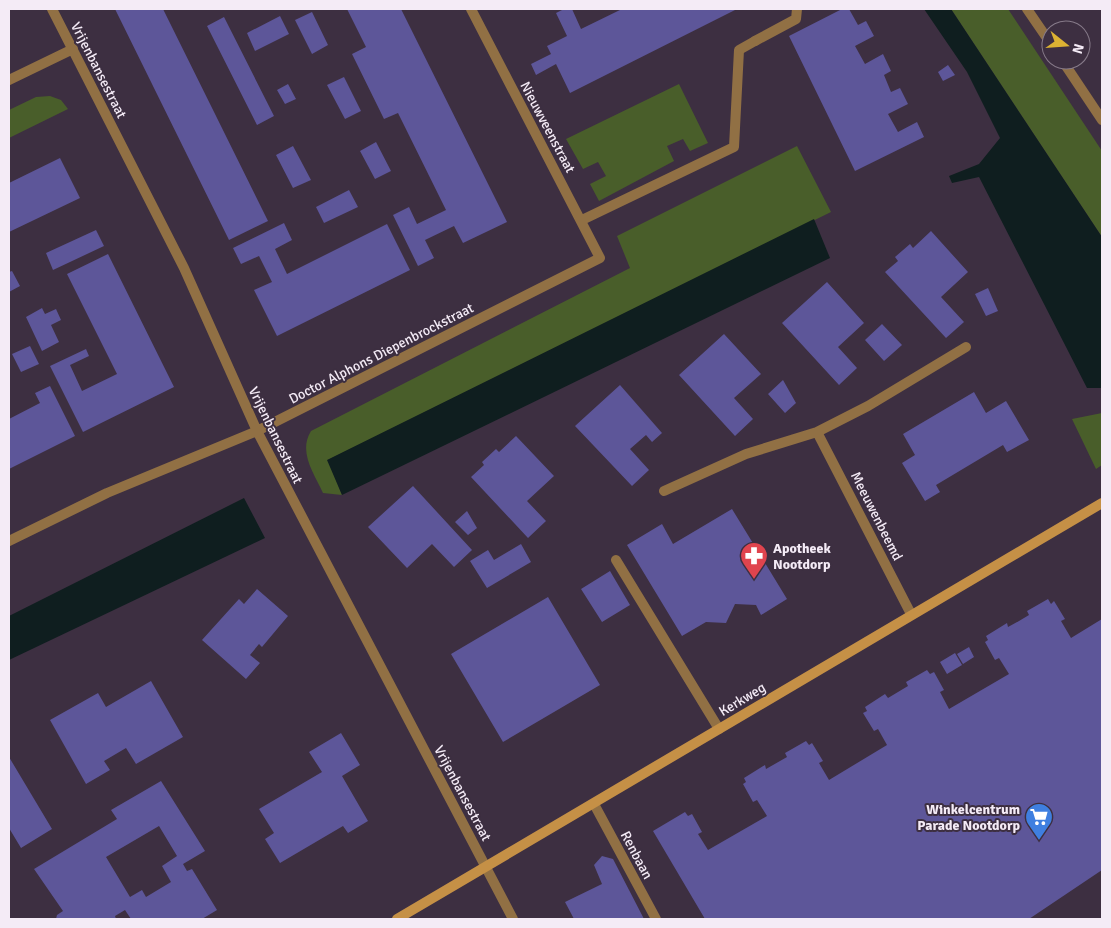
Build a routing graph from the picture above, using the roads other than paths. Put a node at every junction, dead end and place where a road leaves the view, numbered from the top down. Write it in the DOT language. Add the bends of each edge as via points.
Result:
graph roads {
  1 [pos="52,9"];
  2 [pos="471,9"];
  3 [pos="797,9"];
  4 [pos="1027,9"];
  5 [pos="1041,29"];
  6 [pos="73,49"];
  7 [pos="1069,70"];
  8 [pos="9,80"];
  9 [pos="1102,120"];
  10 [pos="582,220"];
  11 [pos="600,258"];
  12 [pos="966,347"];
  13 [pos="256,431"];
  14 [pos="817,432"];
  15 [pos="664,491"];
  16 [pos="1102,503"];
  17 [pos="9,541"];
  18 [pos="616,560"];
  19 [pos="911,614"];
  20 [pos="718,729"];
  21 [pos="594,804"];
  22 [pos="486,867"];
  23 [pos="397,919"];
  24 [pos="513,919"];
  25 [pos="656,919"];
  1 -- 6 [label="street, Vrijenbansestraat"];
  2 -- 10 [label="street, Nieuwveenstraat"];
  3 -- 10 [label="street" via="796,19 739,50 734,147"];
  4 -- 5 [label="street"];
  6 -- 8 [label="street"];
  6 -- 13 [label="street, Vrijenbansestraat" via="184,268"];
  7 -- 9 [label="street"];
  10 -- 11 [label="street, Nieuwveenstraat"];
  11 -- 13 [label="street, Doctor Alphons Diepenbrockstraat"];
  12 -- 14 [label="street" via="868,406"];
  13 -- 17 [label="street, Doctor Alphons Diepenbrockstraat" via="107,493"];
  13 -- 22 [label="street, Vrijenbansestraat"];
  14 -- 15 [label="street" via="746,454"];
  14 -- 19 [label="street, Meeuwenbeemd"];
  16 -- 19 [label="street, Kerkweg"];
  18 -- 20 [label="street"];
  19 -- 20 [label="street, Kerkweg"];
  20 -- 21 [label="street, Kerkweg"];
  21 -- 22 [label="street, Kerkweg"];
  21 -- 25 [label="street, Renbaan"];
  22 -- 23 [label="street, Kerkweg"];
  22 -- 24 [label="street, Vrijenbansestraat"];
}
